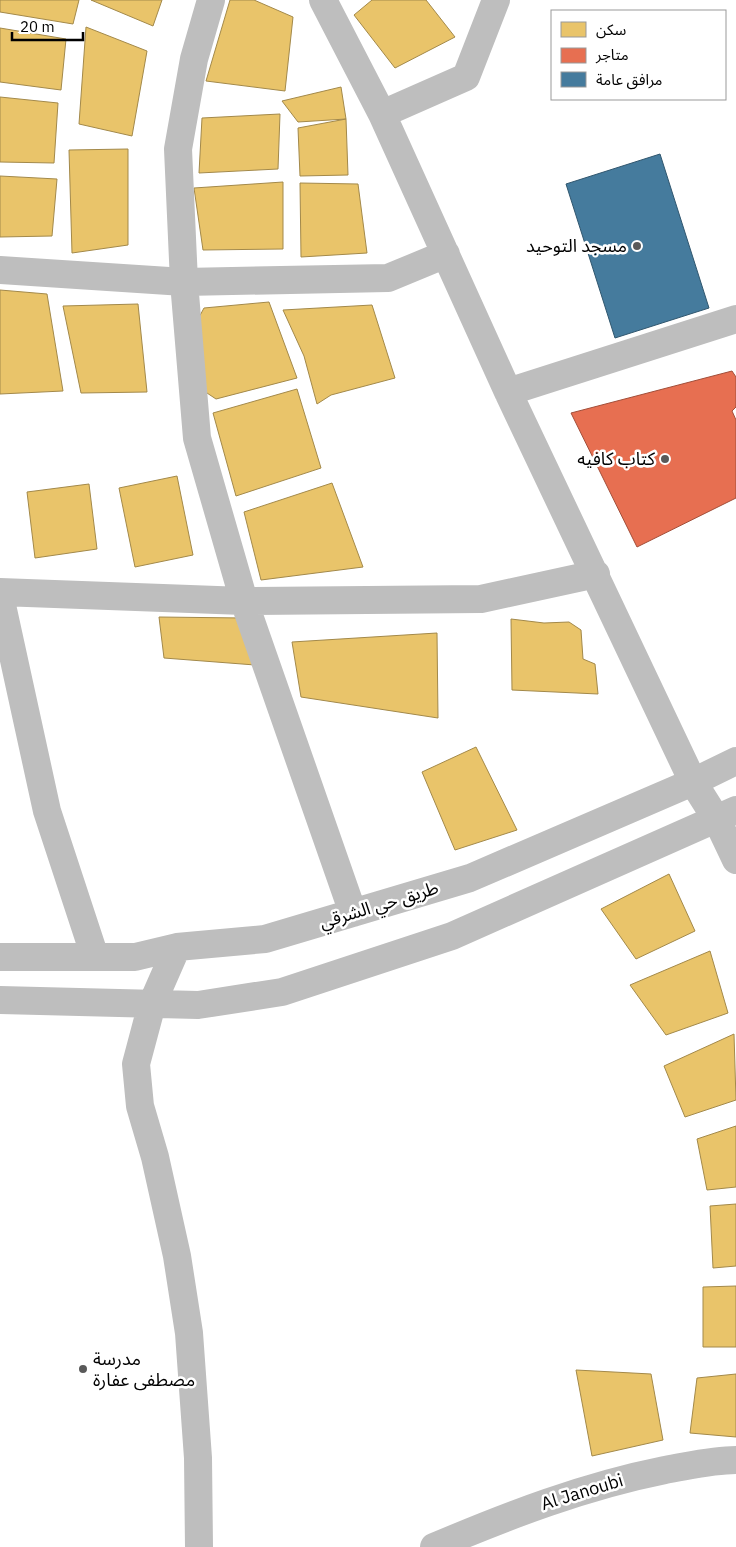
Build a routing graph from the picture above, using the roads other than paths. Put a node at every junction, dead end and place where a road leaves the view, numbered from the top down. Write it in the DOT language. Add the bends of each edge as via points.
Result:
graph roads {
  1 [pos="211,0"];
  2 [pos="323,0"];
  3 [pos="496,0"];
  4 [pos="382,114"];
  5 [pos="446,254"];
  6 [pos="0,270"];
  7 [pos="184,282"];
  8 [pos="736,319"];
  9 [pos="508,392"];
  10 [pos="596,574"];
  11 [pos="0,594"];
  12 [pos="244,601"];
  13 [pos="736,761"];
  14 [pos="693,782"];
  15 [pos="726,815"];
  16 [pos="736,860"];
  17 [pos="353,913"];
  18 [pos="177,947"];
  19 [pos="0,957"];
  20 [pos="95,957"];
  21 [pos="0,1000"];
  22 [pos="152,1004"];
  23 [pos="736,1460"];
  24 [pos="199,1547"];
  25 [pos="434,1547"];
  1 -- 7 [label="street" via="194,59 178,149"];
  2 -- 4 [label="street"];
  3 -- 4 [label="street" via="466,77"];
  4 -- 5 [label="street"];
  5 -- 7 [label="street" via="388,278"];
  5 -- 9 [label="street"];
  6 -- 7 [label="street"];
  7 -- 12 [label="street" via="197,438"];
  8 -- 9 [label="street"];
  9 -- 10 [label="street"];
  10 -- 12 [label="street" via="482,599"];
  10 -- 14 [label="street"];
  11 -- 12 [label="street"];
  11 -- 20 [label="street" via="47,811"];
  12 -- 17 [label="street"];
  13 -- 14 [label="street, طريق حي الشرقي"];
  14 -- 15 [label="street"];
  14 -- 17 [label="street, طريق حي الشرقي" via="470,878"];
  15 -- 16 [label="street"];
  15 -- 22 [label="street" via="452,936 282,992 198,1005"];
  17 -- 18 [label="street, طريق حي الشرقي" via="265,939"];
  18 -- 20 [label="street, طريق حي الشرقي" via="135,957"];
  18 -- 22 [label="street"];
  19 -- 20 [label="street, طريق حي الشرقي"];
  21 -- 22 [label="street"];
  22 -- 24 [label="street" via="136,1064 140,1106 177,1256 189,1333 198,1458"];
  23 -- 25 [label="street, Al Janoubi" via="716,1460 622,1479 512,1514"];
}
